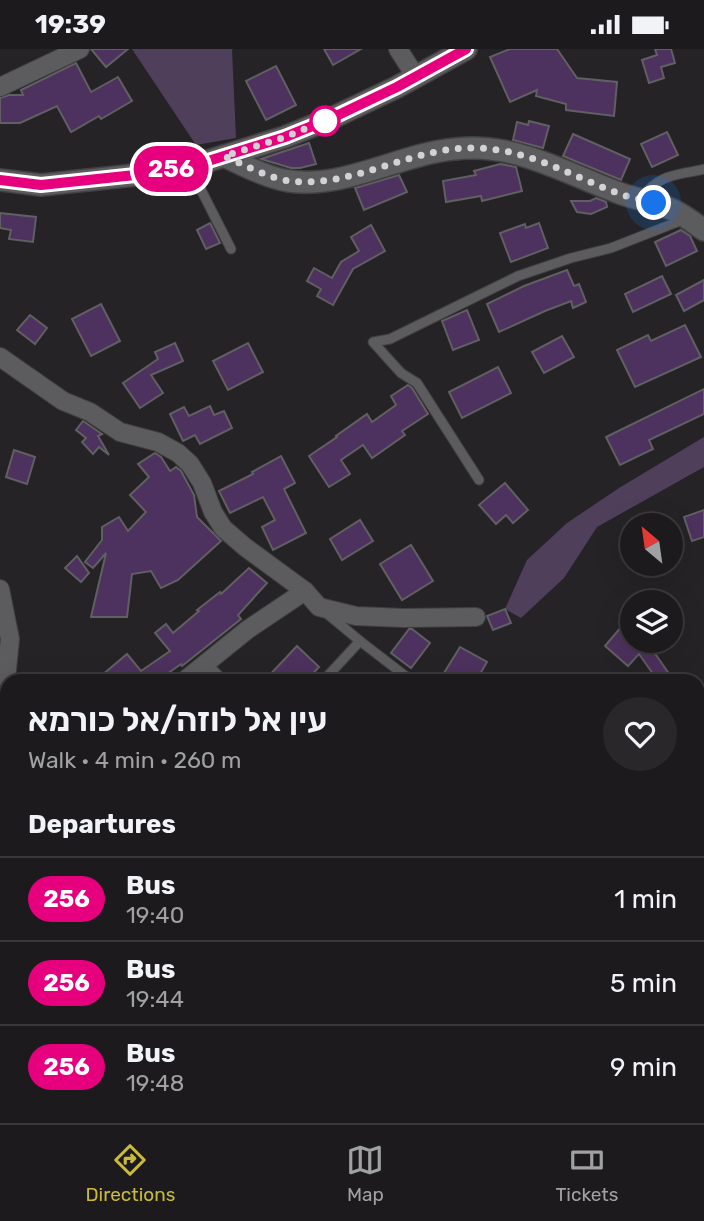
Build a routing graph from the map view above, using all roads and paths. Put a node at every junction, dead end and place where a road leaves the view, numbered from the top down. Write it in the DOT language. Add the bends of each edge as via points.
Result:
graph roads {
  1 [pos="80,49"];
  2 [pos="398,49"];
  3 [pos="466,49"];
  4 [pos="416,77"];
  5 [pos="0,87"];
  6 [pos="224,156"];
  7 [pos="188,165"];
  8 [pos="704,169"];
  9 [pos="0,180"];
  10 [pos="640,199"];
  11 [pos="695,224"];
  12 [pos="231,249"];
  13 [pos="0,357"];
  14 [pos="480,480"];
  15 [pos="0,589"];
  16 [pos="305,591"];
  17 [pos="319,607"];
  18 [pos="476,617"];
  19 [pos="360,642"];
  20 [pos="205,662"];
  21 [pos="6,674"];
  22 [pos="192,674"];
  23 [pos="217,674"];
  24 [pos="330,674"];
  25 [pos="403,674"];
  1 -- 5 [label="street"];
  2 -- 4 [label="street"];
  3 -- 4 [label="street"];
  4 -- 6 [label="street" via="332,118"];
  6 -- 7 [label="street"];
  6 -- 10 [label="street" via="285,181 314,183 453,149 477,148 540,160"];
  7 -- 9 [label="street" via="41,185"];
  7 -- 12 [label="lane"];
  8 -- 10 [label="lane" via="668,176 651,185"];
  10 -- 11 [label="street" via="674,210"];
  11 -- 14 [label="lane" via="518,276 390,339 373,342 416,383"];
  13 -- 16 [label="street" via="63,401 120,432 158,442 178,453 202,483 223,528"];
  15 -- 21 [label="street" via="10,639"];
  16 -- 17 [label="street"];
  16 -- 20 [label="street"];
  17 -- 18 [label="street" via="356,616"];
  17 -- 19 [label="lane"];
  19 -- 24 [label="lane"];
  19 -- 25 [label="lane"];
  20 -- 22 [label="street"];
  20 -- 23 [label="lane"];
}
